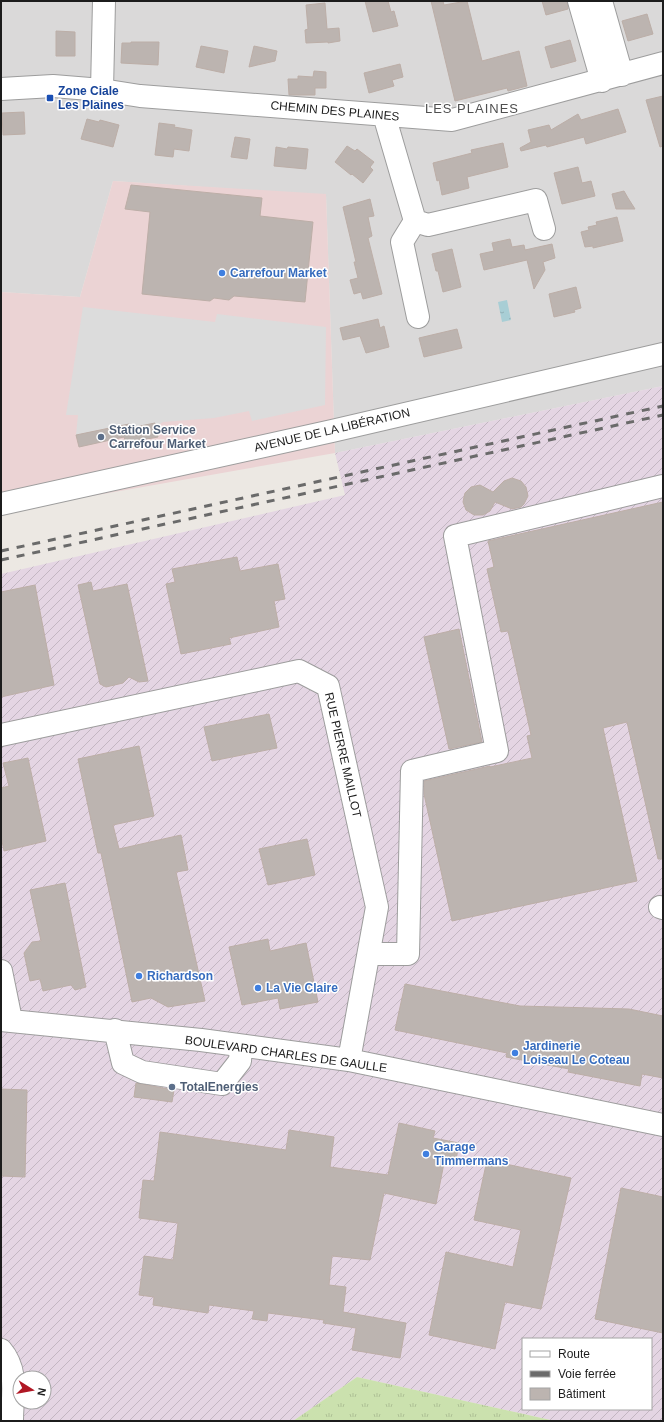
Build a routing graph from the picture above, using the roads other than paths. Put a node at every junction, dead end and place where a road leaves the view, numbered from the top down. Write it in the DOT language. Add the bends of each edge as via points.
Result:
graph roads {
  1 [pos="104,1"];
  2 [pos="579,1"];
  3 [pos="601,1"];
  4 [pos="663,63"];
  5 [pos="612,78"];
  6 [pos="1,89"];
  7 [pos="102,90"];
  8 [pos="384,115"];
  9 [pos="414,221"];
  10 [pos="544,229"];
  11 [pos="418,317"];
  12 [pos="663,354"];
  13 [pos="663,486"];
  14 [pos="1,504"];
  15 [pos="1,735"];
  16 [pos="369,954"];
  17 [pos="1,970"];
  18 [pos="6,1020"];
  19 [pos="115,1030"];
  20 [pos="241,1046"];
  21 [pos="349,1060"];
  22 [pos="663,1125"];
  23 [pos="1,1350"];
  24 [pos="12,1421"];
  1 -- 7 [label="street"];
  2 -- 5 [label="street"];
  3 -- 5 [label="street"];
  4 -- 5 [label="street, CHEMIN DES PLAINES"];
  5 -- 8 [label="street, CHEMIN DES PLAINES" via="452,120"];
  6 -- 7 [label="street, CHEMIN DES PLAINES" via="53,86"];
  7 -- 8 [label="street, CHEMIN DES PLAINES" via="140,96"];
  8 -- 9 [label="street"];
  9 -- 10 [label="street" via="428,225 536,200"];
  9 -- 11 [label="street" via="402,242"];
  12 -- 14 [label="street, AVENUE DE LA LIBÉRATION"];
  13 -- 16 [label="street" via="455,536 497,751 412,771 408,954"];
  15 -- 16 [label="street, RUE PIERRE MAILLOT" via="299,671 328,686 377,908"];
  16 -- 21 [label="street, RUE PIERRE MAILLOT"];
  17 -- 18 [label="street"];
  18 -- 19 [label="street, BOULEVARD CHARLES DE GAULLE"];
  19 -- 20 [label="street, BOULEVARD CHARLES DE GAULLE"];
  19 -- 20 [label="street" via="123,1063 142,1072 222,1084 240,1061"];
  20 -- 21 [label="street, BOULEVARD CHARLES DE GAULLE"];
  21 -- 22 [label="street, BOULEVARD CHARLES DE GAULLE"];
  23 -- 24 [label="street" via="7,1357 13,1374"];
}
